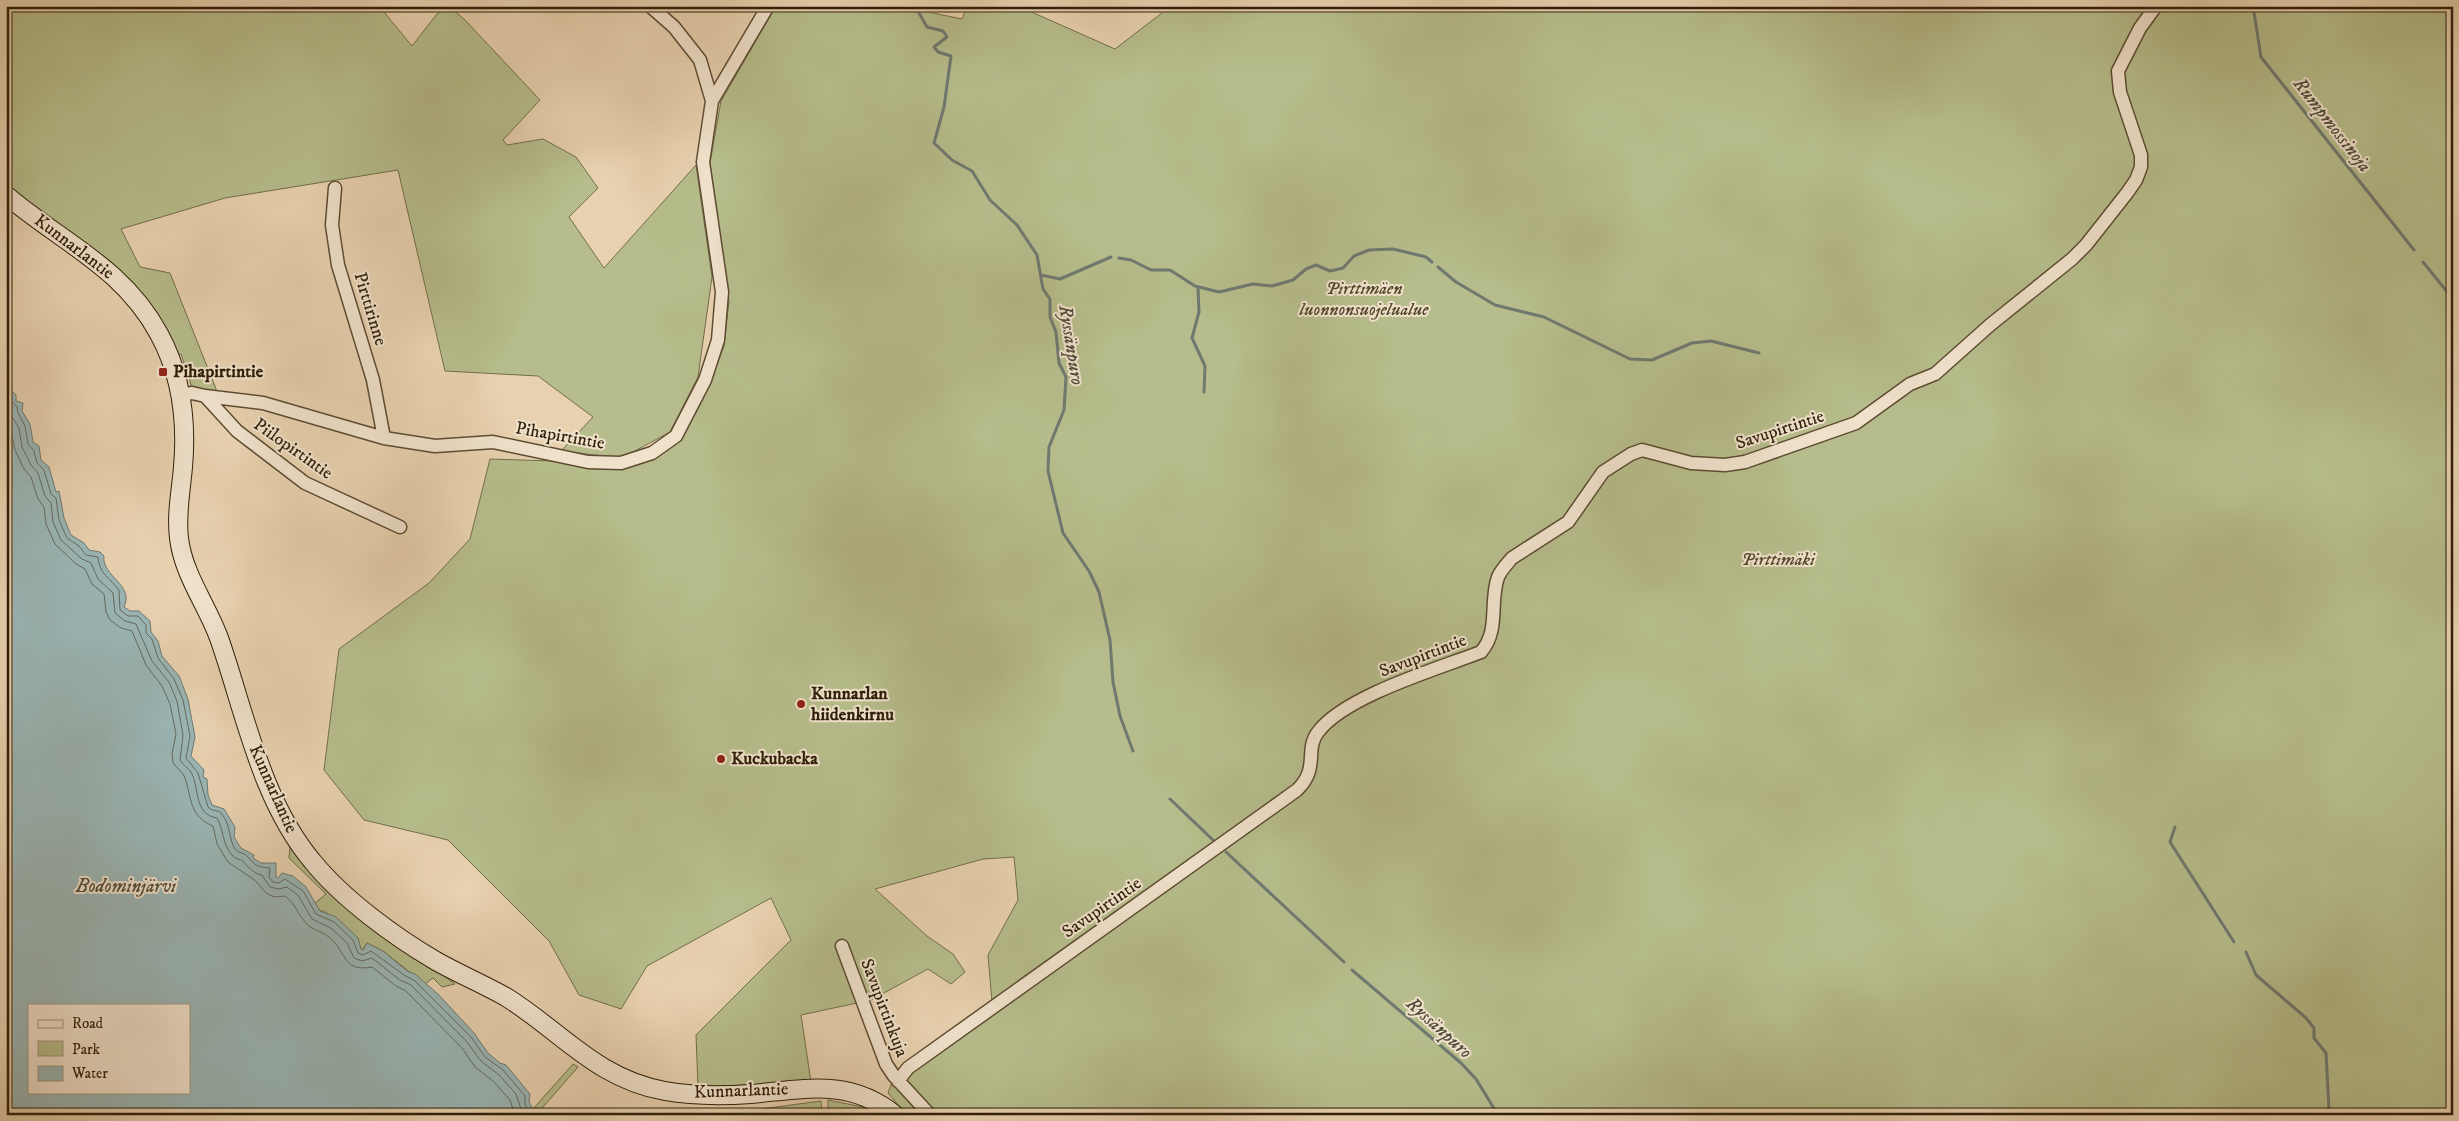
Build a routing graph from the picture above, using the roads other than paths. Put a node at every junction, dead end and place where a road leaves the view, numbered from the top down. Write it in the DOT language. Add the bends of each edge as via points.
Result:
graph roads {
  1 [pos="650,6"];
  2 [pos="768,6"];
  3 [pos="2156,6"];
  4 [pos="712,100"];
  5 [pos="335,188"];
  6 [pos="6,195"];
  7 [pos="180,395"];
  8 [pos="205,396"];
  9 [pos="384,438"];
  10 [pos="400,527"];
  11 [pos="842,946"];
  12 [pos="898,1081"];
  13 [pos="895,1115"];
  14 [pos="930,1115"];
  1 -- 4 [label="street, Pihapirtintie" via="674,27 700,60"];
  2 -- 4 [label="street, Pihapirtintie"];
  3 -- 12 [label="street, Savupirtintie" via="2118,71 2120,92 2141,155 2141,168 2127,193 2072,260 1935,374 1910,384 1856,423 1745,462 1725,465 1691,463 1642,450 1603,472 1568,522 1512,558 1505,566 1498,578 1493,629 1488,644 1481,652 1348,705 1328,718 1316,734 1307,781 1297,790 908,1068"];
  4 -- 9 [label="street, Pihapirtintie" via="703,162 722,292 718,340 705,380 676,436 652,453 621,463 588,462 493,442 435,446"];
  5 -- 9 [label="street, Pirttirinne" via="332,225 338,264 373,380"];
  6 -- 7 [label="main road, Kunnarlantie" via="96,260 125,286 160,336"];
  7 -- 8 [label="street, Pihapirtintie"];
  7 -- 13 [label="main road, Kunnarlantie" via="185,447 178,520 184,561 218,634 237,701 281,814 297,842 320,870 408,944 506,998 588,1059 625,1080 667,1091 724,1095 838,1089 867,1096"];
  8 -- 9 [label="street, Pihapirtintie" via="263,403"];
  8 -- 10 [label="street, Piilopirtintie" via="237,431 305,483"];
  11 -- 12 [label="street, Savupirtinkuja" via="886,1064"];
  12 -- 14 [label="street"];
}
